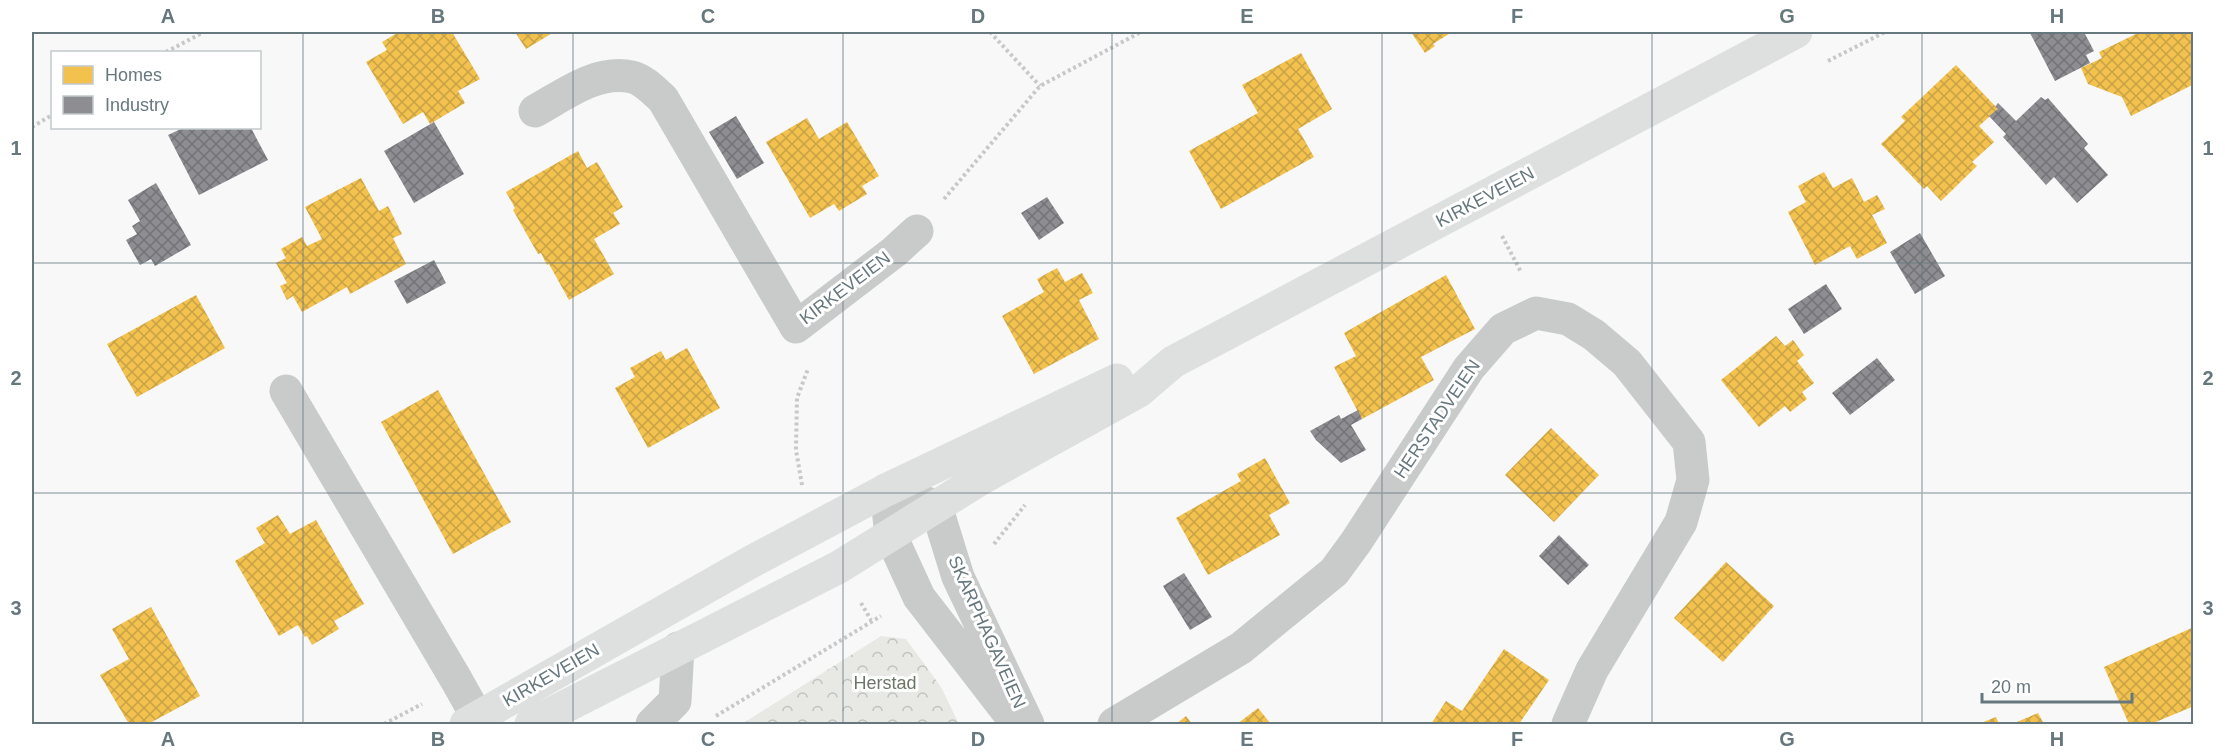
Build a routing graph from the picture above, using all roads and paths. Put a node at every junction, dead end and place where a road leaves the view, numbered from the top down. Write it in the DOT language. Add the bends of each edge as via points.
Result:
graph roads {
  1 [pos="204,32"];
  2 [pos="990,32"];
  3 [pos="1141,32"];
  4 [pos="1796,32"];
  5 [pos="168,51"];
  6 [pos="1040,86"];
  7 [pos="536,111"];
  8 [pos="51,116"];
  9 [pos="32,127"];
  10 [pos="916,231"];
  11 [pos="1173,362"];
  12 [pos="809,366"];
  13 [pos="286,391"];
  14 [pos="802,490"];
  15 [pos="886,490"];
  16 [pos="936,506"];
  17 [pos="891,536"];
  18 [pos="871,620"];
  19 [pos="678,648"];
  20 [pos="712,719"];
  21 [pos="475,722"];
  22 [pos="531,724"];
  23 [pos="651,724"];
  24 [pos="1017,724"];
  25 [pos="1029,724"];
  26 [pos="1114,724"];
  27 [pos="1568,724"];
  1 -- 5 [label="path"];
  2 -- 6 [label="path"];
  3 -- 6 [label="path"];
  4 -- 11 [label="main road, KIRKEVEIEN"];
  6 -- 10 [label="path"];
  7 -- 10 [label="street, KIRKEVEIEN" via="584,83 609,76 633,77 650,86 663,99 796,327"];
  8 -- 9 [label="path"];
  11 -- 15 [label="main road, KIRKEVEIEN" via="1130,373"];
  11 -- 16 [label="main road, KIRKEVEIEN" via="1139,391"];
  12 -- 14 [label="path" via="797,398 796,450"];
  13 -- 21 [label="street, KIRKEVEIEN" via="457,681"];
  15 -- 16 [label="street"];
  15 -- 17 [label="street, SKARPHAGAVEIEN"];
  15 -- 21 [label="main road, KIRKEVEIEN" via="749,563"];
  16 -- 17 [label="main road, KIRKEVEIEN"];
  16 -- 25 [label="street, SKARPHAGAVEIEN" via="958,577"];
  17 -- 19 [label="main road, KIRKEVEIEN" via="818,578"];
  17 -- 24 [label="street, SKARPHAGAVEIEN" via="920,597"];
  18 -- 20 [label="path"];
  19 -- 22 [label="main road, KIRKEVEIEN"];
  19 -- 23 [label="street" via="675,701"];
  26 -- 27 [label="street, HERSTADVEIEN" via="1241,648 1334,572 1469,368 1503,329 1536,313 1568,319 1627,363 1689,442 1693,480 1682,522 1592,670"];
}
